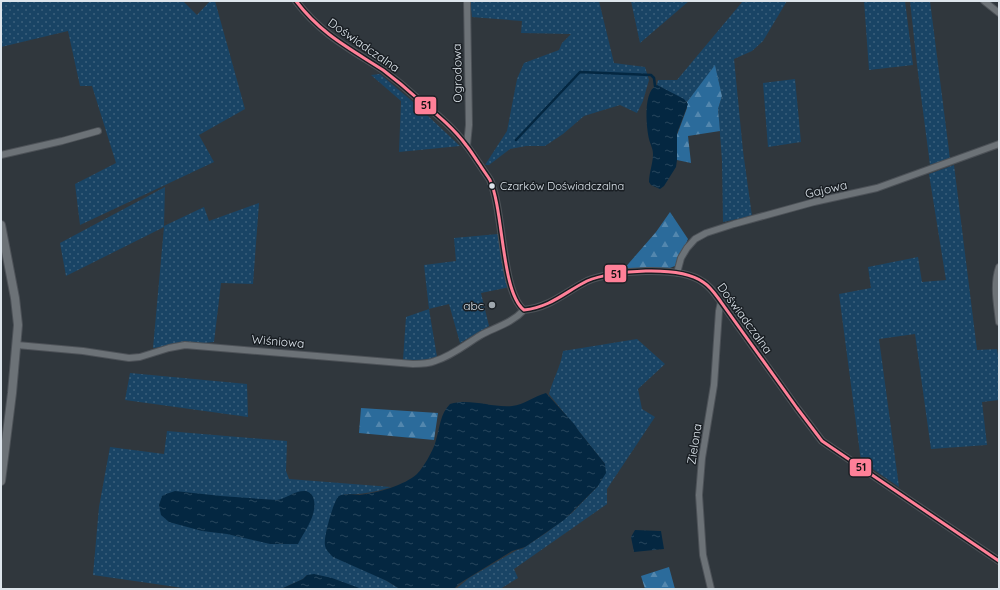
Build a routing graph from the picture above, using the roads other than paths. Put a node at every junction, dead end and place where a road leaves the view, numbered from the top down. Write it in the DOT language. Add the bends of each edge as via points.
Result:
graph roads {
  1 [pos="296,1"];
  2 [pos="467,1"];
  3 [pos="984,1"];
  4 [pos="999,13"];
  5 [pos="98,131"];
  6 [pos="999,144"];
  7 [pos="467,145"];
  8 [pos="1,155"];
  9 [pos="1,225"];
  10 [pos="4,252"];
  11 [pos="999,267"];
  12 [pos="677,273"];
  13 [pos="722,302"];
  14 [pos="524,310"];
  15 [pos="999,322"];
  16 [pos="17,344"];
  17 [pos="1,481"];
  18 [pos="999,561"];
  19 [pos="711,589"];
  1 -- 7 [label="street, Doświadczalna" via="316,24 351,51 384,71 440,118"];
  2 -- 7 [label="street, Ogrodowa"];
  3 -- 4 [label="street"];
  5 -- 8 [label="street"];
  6 -- 12 [label="street, Gajowa" via="877,188 814,202 706,233 695,239 687,248"];
  7 -- 14 [label="street, Doświadczalna" via="490,180 510,282 515,298"];
  9 -- 10 [label="street"];
  10 -- 16 [label="street" via="16,298"];
  11 -- 15 [label="street" via="995,294"];
  12 -- 13 [label="street, Doświadczalna" via="703,281"];
  12 -- 14 [label="street, Doświadczalna" via="627,272 600,276 546,305"];
  13 -- 18 [label="street, Doświadczalna" via="822,441"];
  13 -- 19 [label="street, Zielona" via="699,495 703,555"];
  14 -- 16 [label="street, Wiśniowa" via="518,317 481,335 455,352 423,364 185,345 129,358"];
  16 -- 17 [label="street"];
}
